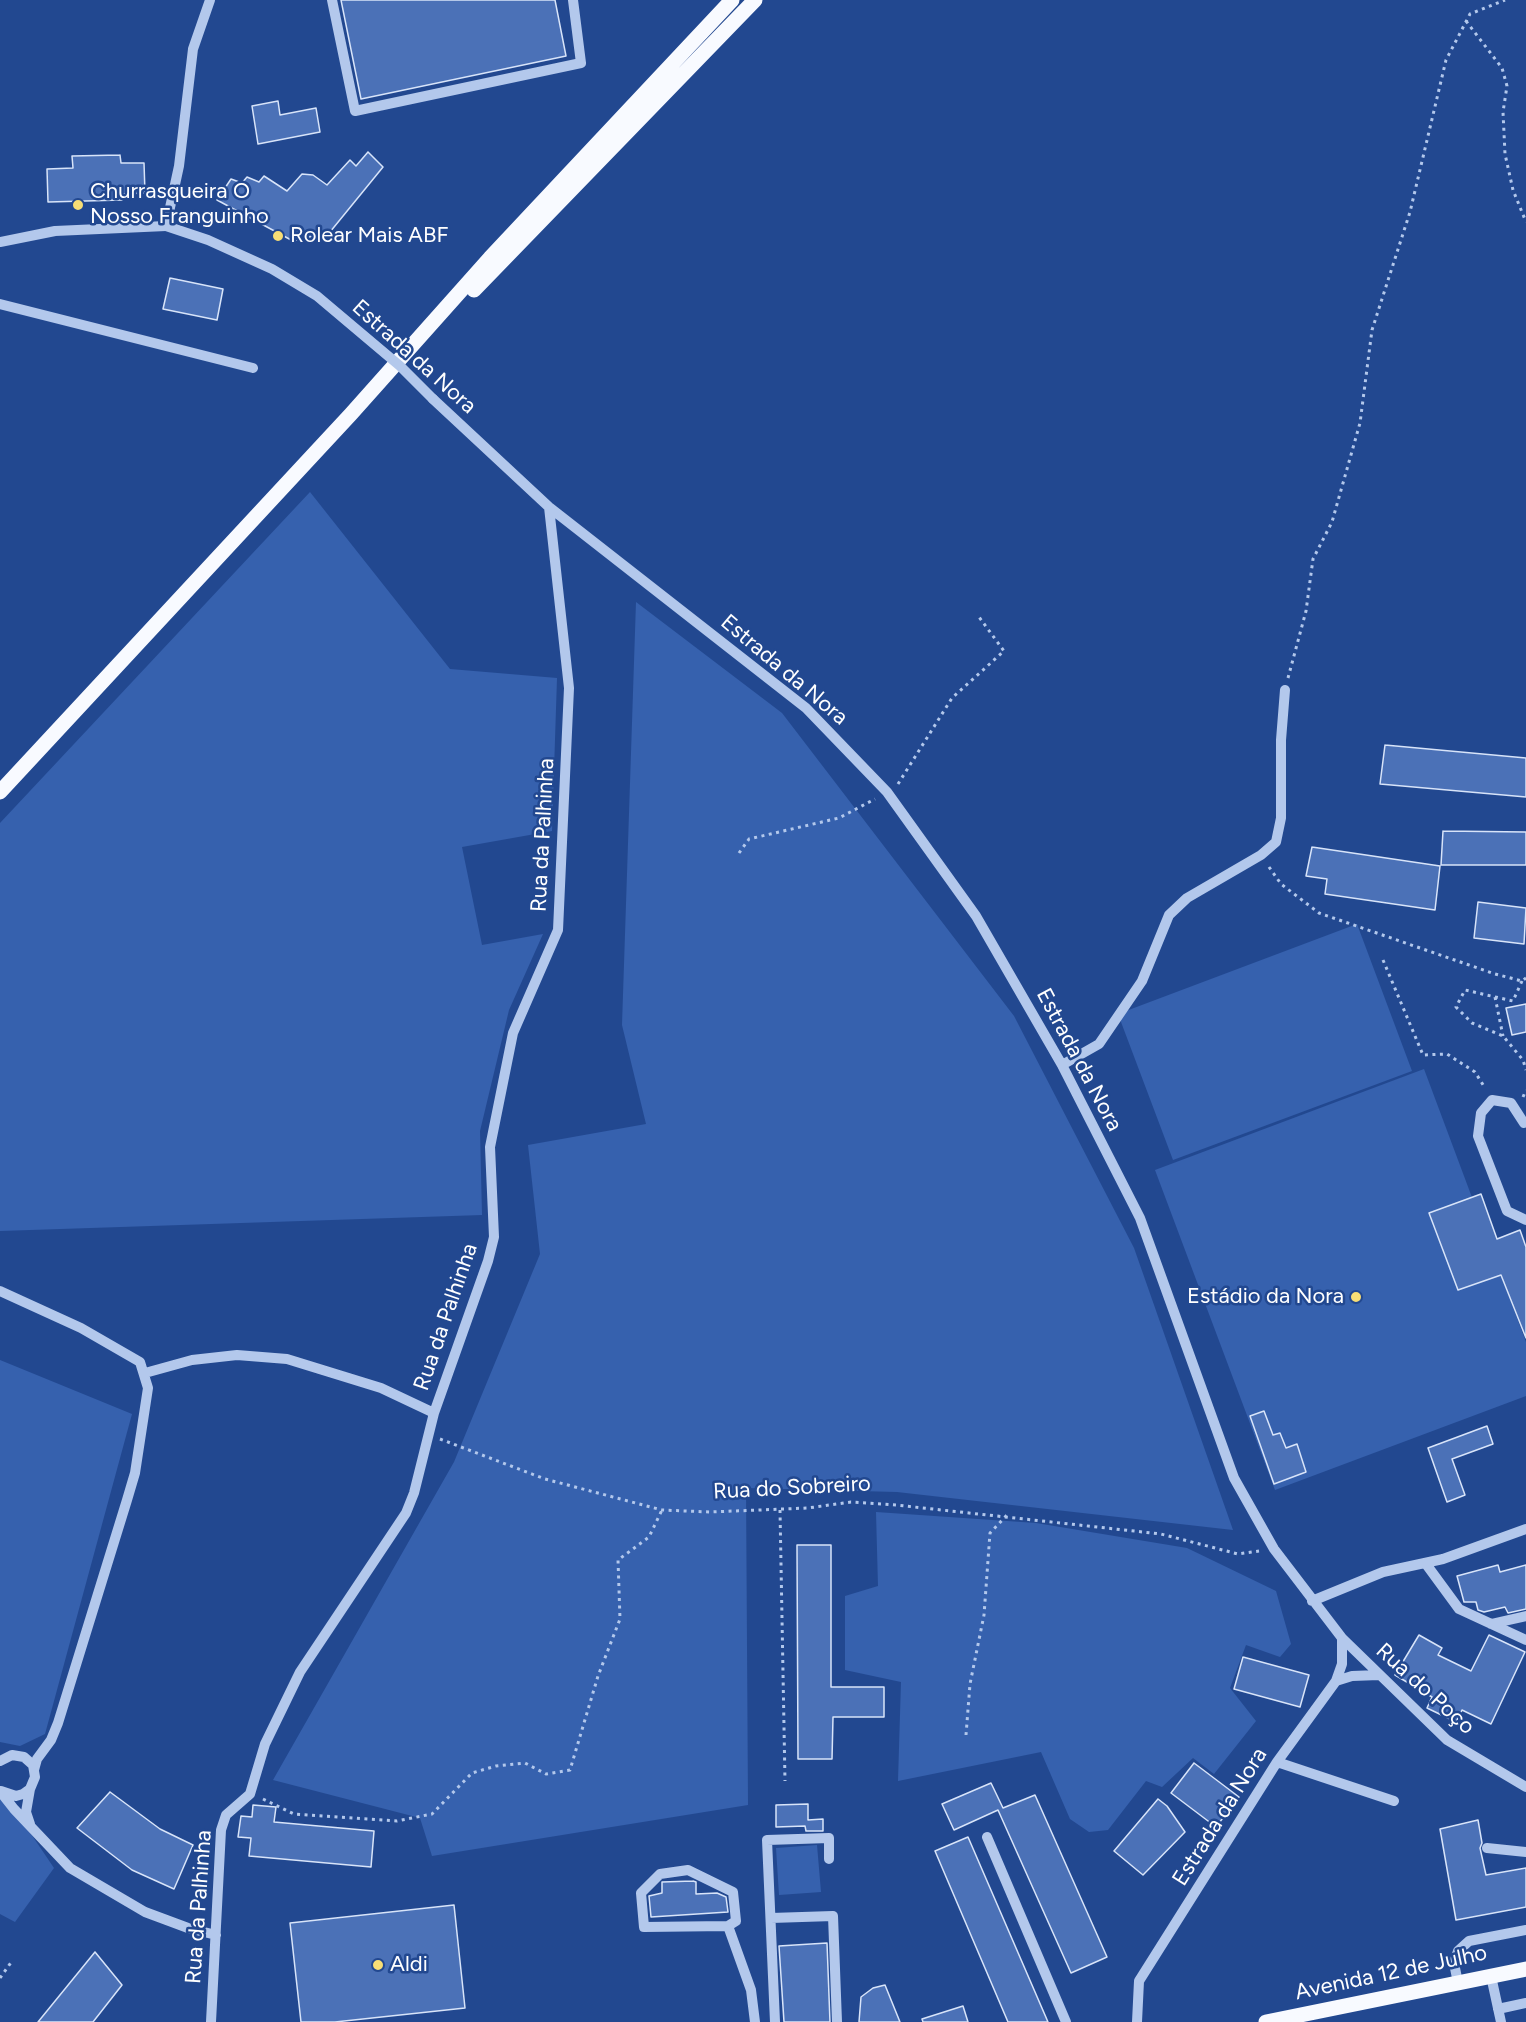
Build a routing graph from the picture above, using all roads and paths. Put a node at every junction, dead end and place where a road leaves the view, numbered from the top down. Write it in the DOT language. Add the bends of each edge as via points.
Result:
graph roads {
  1 [pos="210,0"];
  2 [pos="332,0"];
  3 [pos="573,0"];
  4 [pos="732,0"];
  5 [pos="755,0"];
  6 [pos="1505,0"];
  7 [pos="1466,21"];
  8 [pos="1526,222"];
  9 [pos="166,226"];
  10 [pos="0,242"];
  11 [pos="0,304"];
  12 [pos="253,368"];
  13 [pos="351,414"];
  14 [pos="549,507"];
  15 [pos="979,616"];
  16 [pos="1285,690"];
  17 [pos="0,792"];
  18 [pos="887,792"];
  19 [pos="739,853"];
  20 [pos="1262,855"];
  21 [pos="1383,960"];
  22 [pos="1526,978"];
  23 [pos="1522,981"];
  24 [pos="1495,997"];
  25 [pos="1503,1036"];
  26 [pos="1062,1065"];
  27 [pos="1526,1070"];
  28 [pos="1492,1100"];
  29 [pos="1524,1123"];
  30 [pos="1526,1220"];
  31 [pos="0,1290"];
  32 [pos="145,1373"];
  33 [pos="434,1413"];
  34 [pos="427,1434"];
  35 [pos="780,1509"];
  36 [pos="662,1510"];
  37 [pos="1007,1515"];
  38 [pos="1526,1529"];
  39 [pos="1274,1549"];
  40 [pos="1426,1564"];
  41 [pos="1312,1601"];
  42 [pos="1526,1616"];
  43 [pos="1491,1624"];
  44 [pos="1342,1638"];
  45 [pos="1526,1640"];
  46 [pos="1378,1675"];
  47 [pos="1336,1681"];
  48 [pos="966,1735"];
  49 [pos="51,1740"];
  50 [pos="0,1752"];
  51 [pos="14,1755"];
  52 [pos="0,1761"];
  53 [pos="1277,1762"];
  54 [pos="34,1770"];
  55 [pos="784,1781"];
  56 [pos="1526,1787"];
  57 [pos="30,1789"];
  58 [pos="0,1790"];
  59 [pos="250,1794"];
  60 [pos="1394,1801"];
  61 [pos="31,1827"];
  62 [pos="987,1837"];
  63 [pos="1487,1848"];
  64 [pos="1526,1852"];
  65 [pos="829,1859"];
  66 [pos="771,1918"];
  67 [pos="728,1926"];
  68 [pos="1526,1930"];
  69 [pos="216,1935"];
  70 [pos="12,1961"];
  71 [pos="1526,1969"];
  72 [pos="1491,1976"];
  73 [pos="0,1978"];
  74 [pos="1458,1983"];
  75 [pos="1526,2003"];
  76 [pos="1498,2009"];
  77 [pos="211,2022"];
  78 [pos="755,2022"];
  79 [pos="775,2022"];
  80 [pos="837,2022"];
  81 [pos="1066,2022"];
  82 [pos="1137,2022"];
  83 [pos="1266,2022"];
  84 [pos="1501,2022"];
  1 -- 9 [label="street" via="193,49"];
  2 -- 3 [label="street" via="355,111 581,63"];
  4 -- 13 [label="main road" via="490,258"];
  5 -- 13 [label="main road"];
  6 -- 7 [label="path" via="1470,14"];
  7 -- 8 [label="path" via="1502,68 1507,86 1504,154"];
  7 -- 16 [label="path" via="1446,60 1410,212 1372,330 1360,423 1332,522 1313,560 1306,610"];
  9 -- 10 [label="street, Estrada da Nora" via="55,231"];
  9 -- 14 [label="street, Estrada da Nora, bridge" via="272,269 317,296 400,366"];
  11 -- 12 [label="street"];
  13 -- 17 [label="main road"];
  14 -- 18 [label="street, Estrada da Nora" via="806,708"];
  14 -- 33 [label="street, Rua da Palhinha" via="569,688 558,930 513,1033 490,1147 494,1236"];
  15 -- 18 [label="path" via="1004,651 952,698 898,784"];
  16 -- 20 [label="street" via="1281,818 1276,842"];
  18 -- 19 [label="path" via="839,818 749,839"];
  18 -- 26 [label="street, Estrada da Nora" via="976,916"];
  20 -- 23 [label="path" via="1281,884 1319,913"];
  20 -- 26 [label="street" via="1187,898 1169,915 1142,981 1099,1044"];
  21 -- 28 [label="path" via="1423,1055 1447,1054 1475,1072"];
  22 -- 23 [label="path"];
  23 -- 24 [label="path" via="1513,1001"];
  24 -- 25 [label="path"];
  24 -- 25 [label="path" via="1465,990 1456,1007 1472,1023"];
  25 -- 27 [label="path" via="1523,1060"];
  26 -- 39 [label="street, Estrada da Nora" via="1140,1218 1234,1478"];
  28 -- 29 [label="street" via="1511,1103"];
  28 -- 30 [label="street" via="1481,1113 1478,1136 1507,1211"];
  31 -- 32 [label="street" via="125,1352 140,1362"];
  32 -- 33 [label="street" via="192,1360 237,1355 287,1359 381,1388"];
  32 -- 49 [label="street" via="148,1388 135,1473"];
  33 -- 34 [label="street, Rua da Palhinha"];
  34 -- 36 [label="path, Rua do Sobreiro" via="545,1479"];
  34 -- 59 [label="street, Rua da Palhinha" via="406,1513 300,1672 265,1744"];
  35 -- 36 [label="path, Rua do Sobreiro"];
  35 -- 37 [label="path, Rua do Sobreiro" via="851,1502"];
  35 -- 55 [label="path"];
  36 -- 59 [label="path" via="649,1537 618,1560 620,1619 570,1770 546,1773 525,1763 472,1773 432,1814 397,1821 294,1814"];
  37 -- 39 [label="path, Rua do Sobreiro" via="1161,1534 1238,1554"];
  37 -- 48 [label="path" via="990,1533 984,1615 970,1684"];
  38 -- 40 [label="street"];
  39 -- 41 [label="street, Estrada da Nora"];
  40 -- 41 [label="street" via="1383,1572"];
  40 -- 43 [label="street" via="1459,1609"];
  41 -- 44 [label="street, Rua do Poço"];
  42 -- 43 [label="street"];
  43 -- 45 [label="street"];
  44 -- 46 [label="street, Rua do Poço"];
  44 -- 47 [label="street, Estrada da Nora" via="1342,1664"];
  46 -- 47 [label="street"];
  46 -- 56 [label="street, Rua do Poço" via="1447,1740"];
  47 -- 53 [label="street, Estrada da Nora"];
  49 -- 51 [label="street" via="37,1750"];
  49 -- 54 [label="street"];
  50 -- 51 [label="street"];
  51 -- 52 [label="street"];
  51 -- 54 [label="street" via="28,1759"];
  53 -- 60 [label="street"];
  53 -- 82 [label="street, Estrada da Nora" via="1139,1981"];
  54 -- 57 [label="street"];
  57 -- 58 [label="street" via="16,1796"];
  57 -- 61 [label="street" via="26,1812"];
  58 -- 61 [label="street"];
  59 -- 69 [label="street, Rua da Palhinha" via="226,1815 221,1830"];
  61 -- 69 [label="street" via="70,1868 145,1912"];
  62 -- 81 [label="street"];
  63 -- 64 [label="street"];
  65 -- 66 [label="street" via="829,1838 767,1840"];
  66 -- 79 [label="street"];
  66 -- 80 [label="street" via="833,1916"];
  67 -- 67 [label="street" via="644,1927 641,1893 660,1874 688,1870 733,1892 736,1921"];
  67 -- 78 [label="street" via="751,1990"];
  68 -- 74 [label="street" via="1469,1941 1458,1951 1454,1963"];
  69 -- 77 [label="street, Rua da Palhinha"];
  70 -- 73 [label="path"];
  71 -- 72 [label="main road, Avenida 12 de Julho"];
  72 -- 74 [label="main road, Avenida 12 de Julho"];
  72 -- 76 [label="street"];
  74 -- 83 [label="main road, Avenida 12 de Julho"];
  75 -- 76 [label="street"];
  76 -- 84 [label="street"];
}
